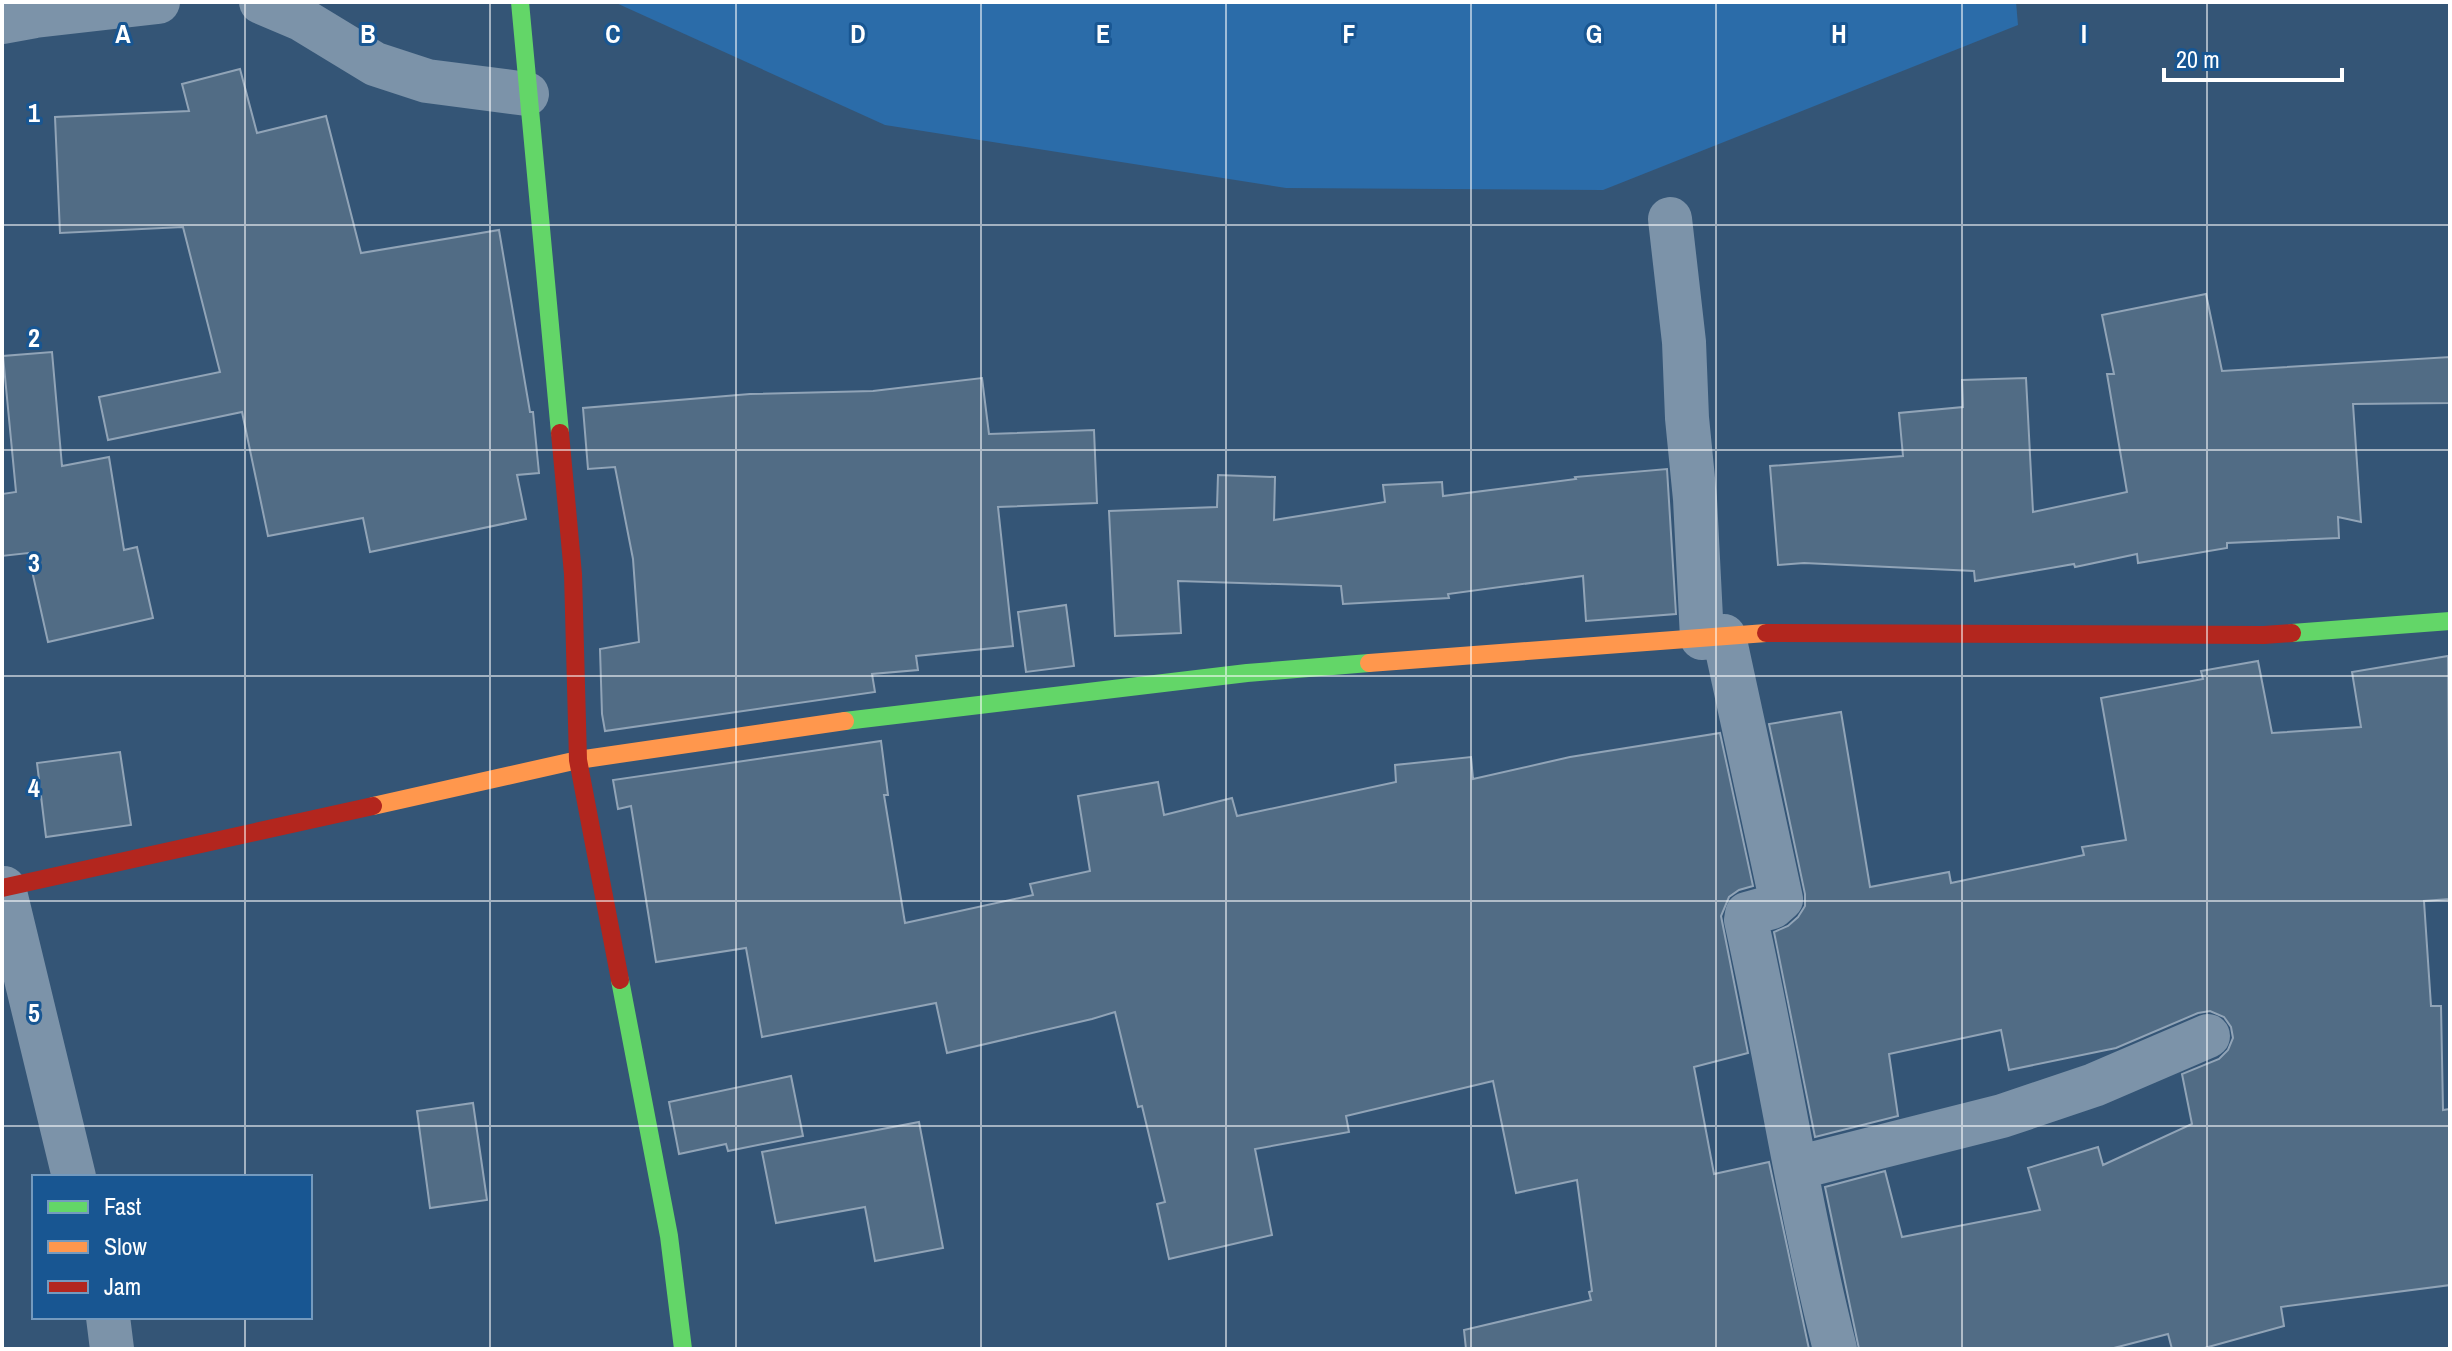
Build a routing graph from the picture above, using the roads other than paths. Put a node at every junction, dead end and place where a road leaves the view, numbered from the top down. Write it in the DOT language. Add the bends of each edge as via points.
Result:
graph roads {
  1 [pos="158,2"];
  2 [pos="261,2"];
  3 [pos="520,2"];
  4 [pos="2,22"];
  5 [pos="527,94"];
  6 [pos="1670,219"];
  7 [pos="2450,621"];
  8 [pos="1713,637"];
  9 [pos="578,760"];
  10 [pos="3,888"];
  11 [pos="2208,1036"];
  12 [pos="1796,1168"];
  13 [pos="74,1175"];
  14 [pos="108,1319"];
  15 [pos="1824,1343"];
  16 [pos="112,1349"];
  17 [pos="683,1349"];
  1 -- 4 [label="street"];
  2 -- 5 [label="street" via="301,19 375,64 427,81"];
  3 -- 5 [label="street"];
  5 -- 9 [label="street" via="573,574"];
  6 -- 8 [label="street"];
  7 -- 8 [label="street" via="2264,635"];
  8 -- 9 [label="street" via="1247,673 872,717"];
  8 -- 12 [label="street" via="1780,890 1777,904 1753,910 1746,920"];
  9 -- 10 [label="street"];
  9 -- 17 [label="street" via="669,1236"];
  10 -- 13 [label="street"];
  11 -- 12 [label="street" via="2094,1085 2002,1116"];
  12 -- 15 [label="street"];
  14 -- 16 [label="street"];
}
